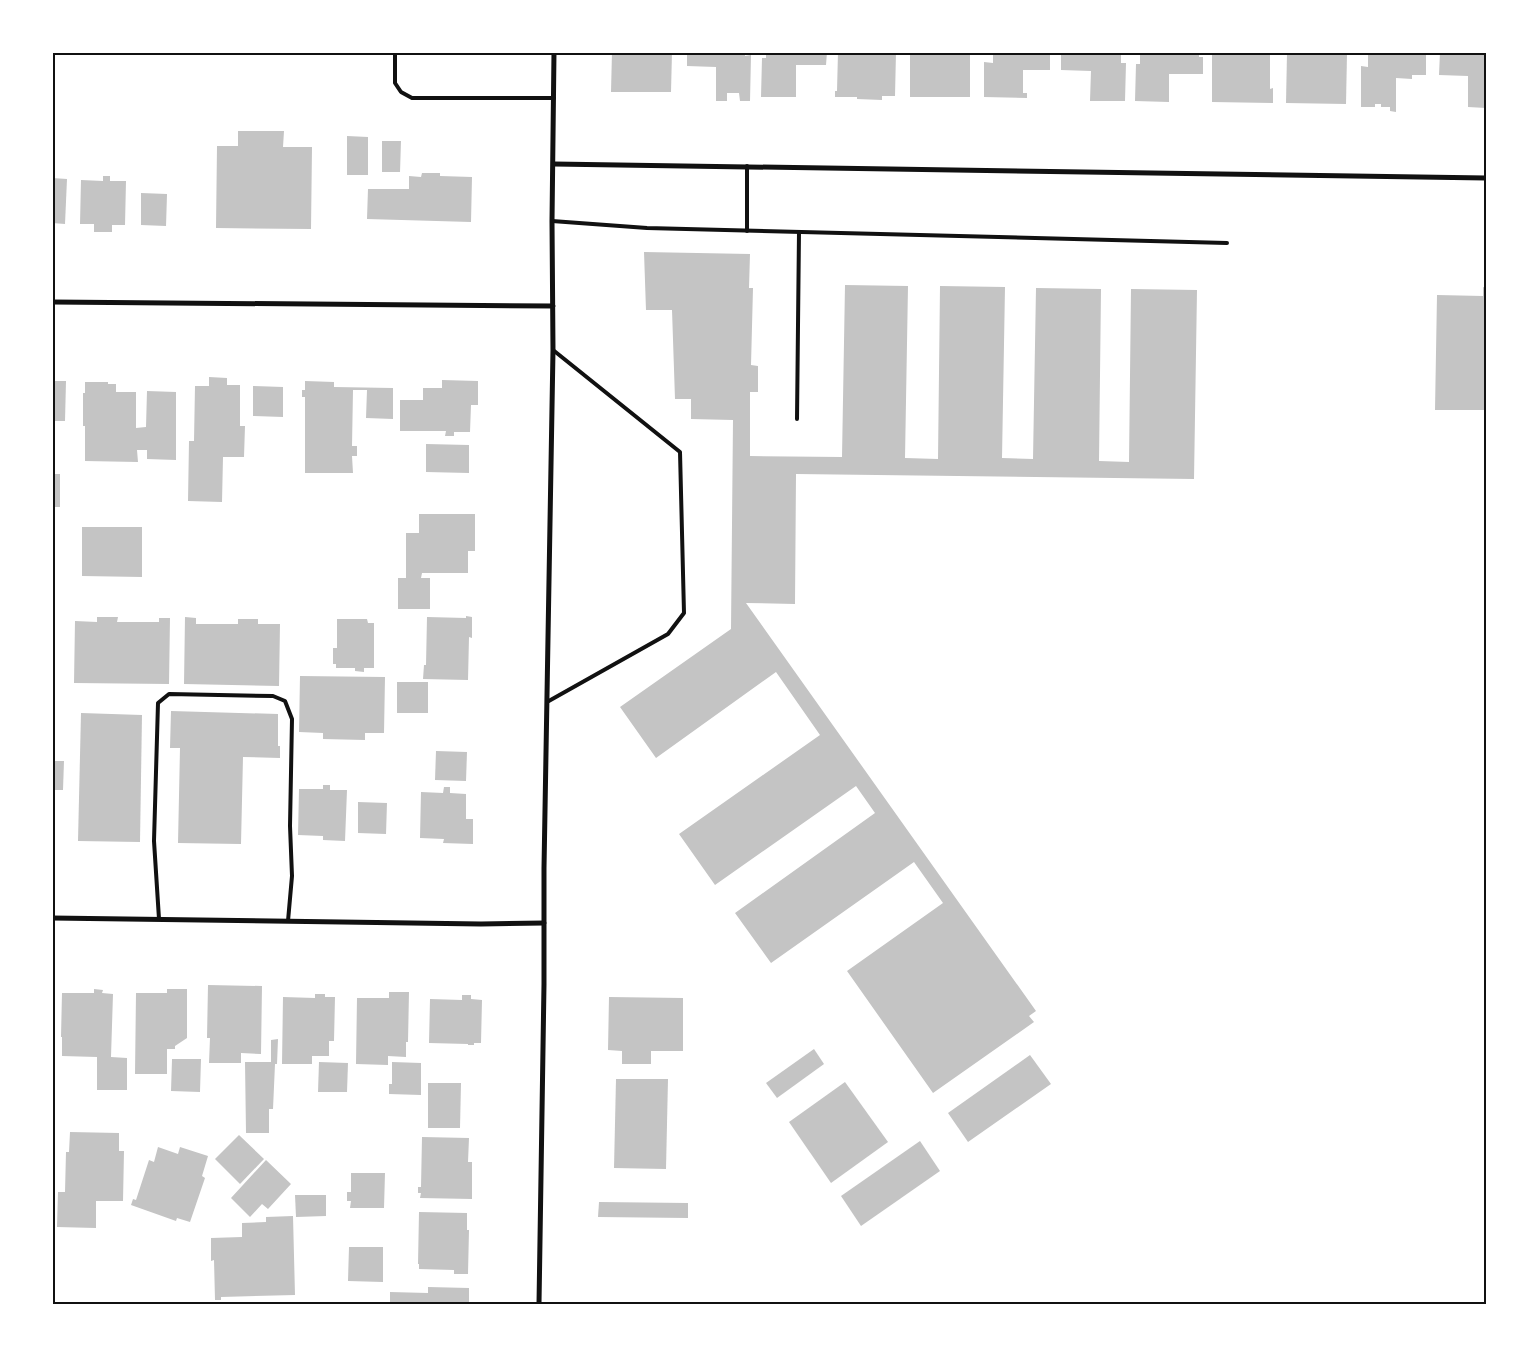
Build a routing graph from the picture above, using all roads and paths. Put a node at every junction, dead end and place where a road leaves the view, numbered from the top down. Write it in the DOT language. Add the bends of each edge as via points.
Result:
graph roads {
  1 [pos="396,52"];
  2 [pos="554,52"];
  3 [pos="554,98"];
  4 [pos="554,164"];
  5 [pos="747,166"];
  6 [pos="1486,178"];
  7 [pos="552,221"];
  8 [pos="747,231"];
  9 [pos="799,232"];
  10 [pos="1227,243"];
  11 [pos="52,302"];
  12 [pos="553,306"];
  13 [pos="553,350"];
  14 [pos="797,419"];
  15 [pos="547,702"];
  16 [pos="52,918"];
  17 [pos="159,919"];
  18 [pos="288,921"];
  19 [pos="544,923"];
  20 [pos="539,1304"];
  1 -- 3 [label="lane" via="395,83 401,92 412,98"];
  2 -- 3 [label="street"];
  3 -- 4 [label="street"];
  4 -- 5 [label="street"];
  4 -- 7 [label="street"];
  5 -- 6 [label="street"];
  5 -- 8 [label="lane"];
  7 -- 8 [label="lane"];
  7 -- 12 [label="street"];
  8 -- 9 [label="lane"];
  9 -- 10 [label="lane"];
  9 -- 14 [label="lane"];
  11 -- 12 [label="street"];
  12 -- 13 [label="street"];
  13 -- 15 [label="street"];
  13 -- 15 [label="lane" via="680,452 684,613 668,634"];
  15 -- 19 [label="street"];
  16 -- 17 [label="street"];
  17 -- 18 [label="street"];
  17 -- 18 [label="lane" via="154,841 158,703 170,694 273,696 285,701 292,719 292,876"];
  18 -- 19 [label="street"];
  19 -- 20 [label="street"];
}
